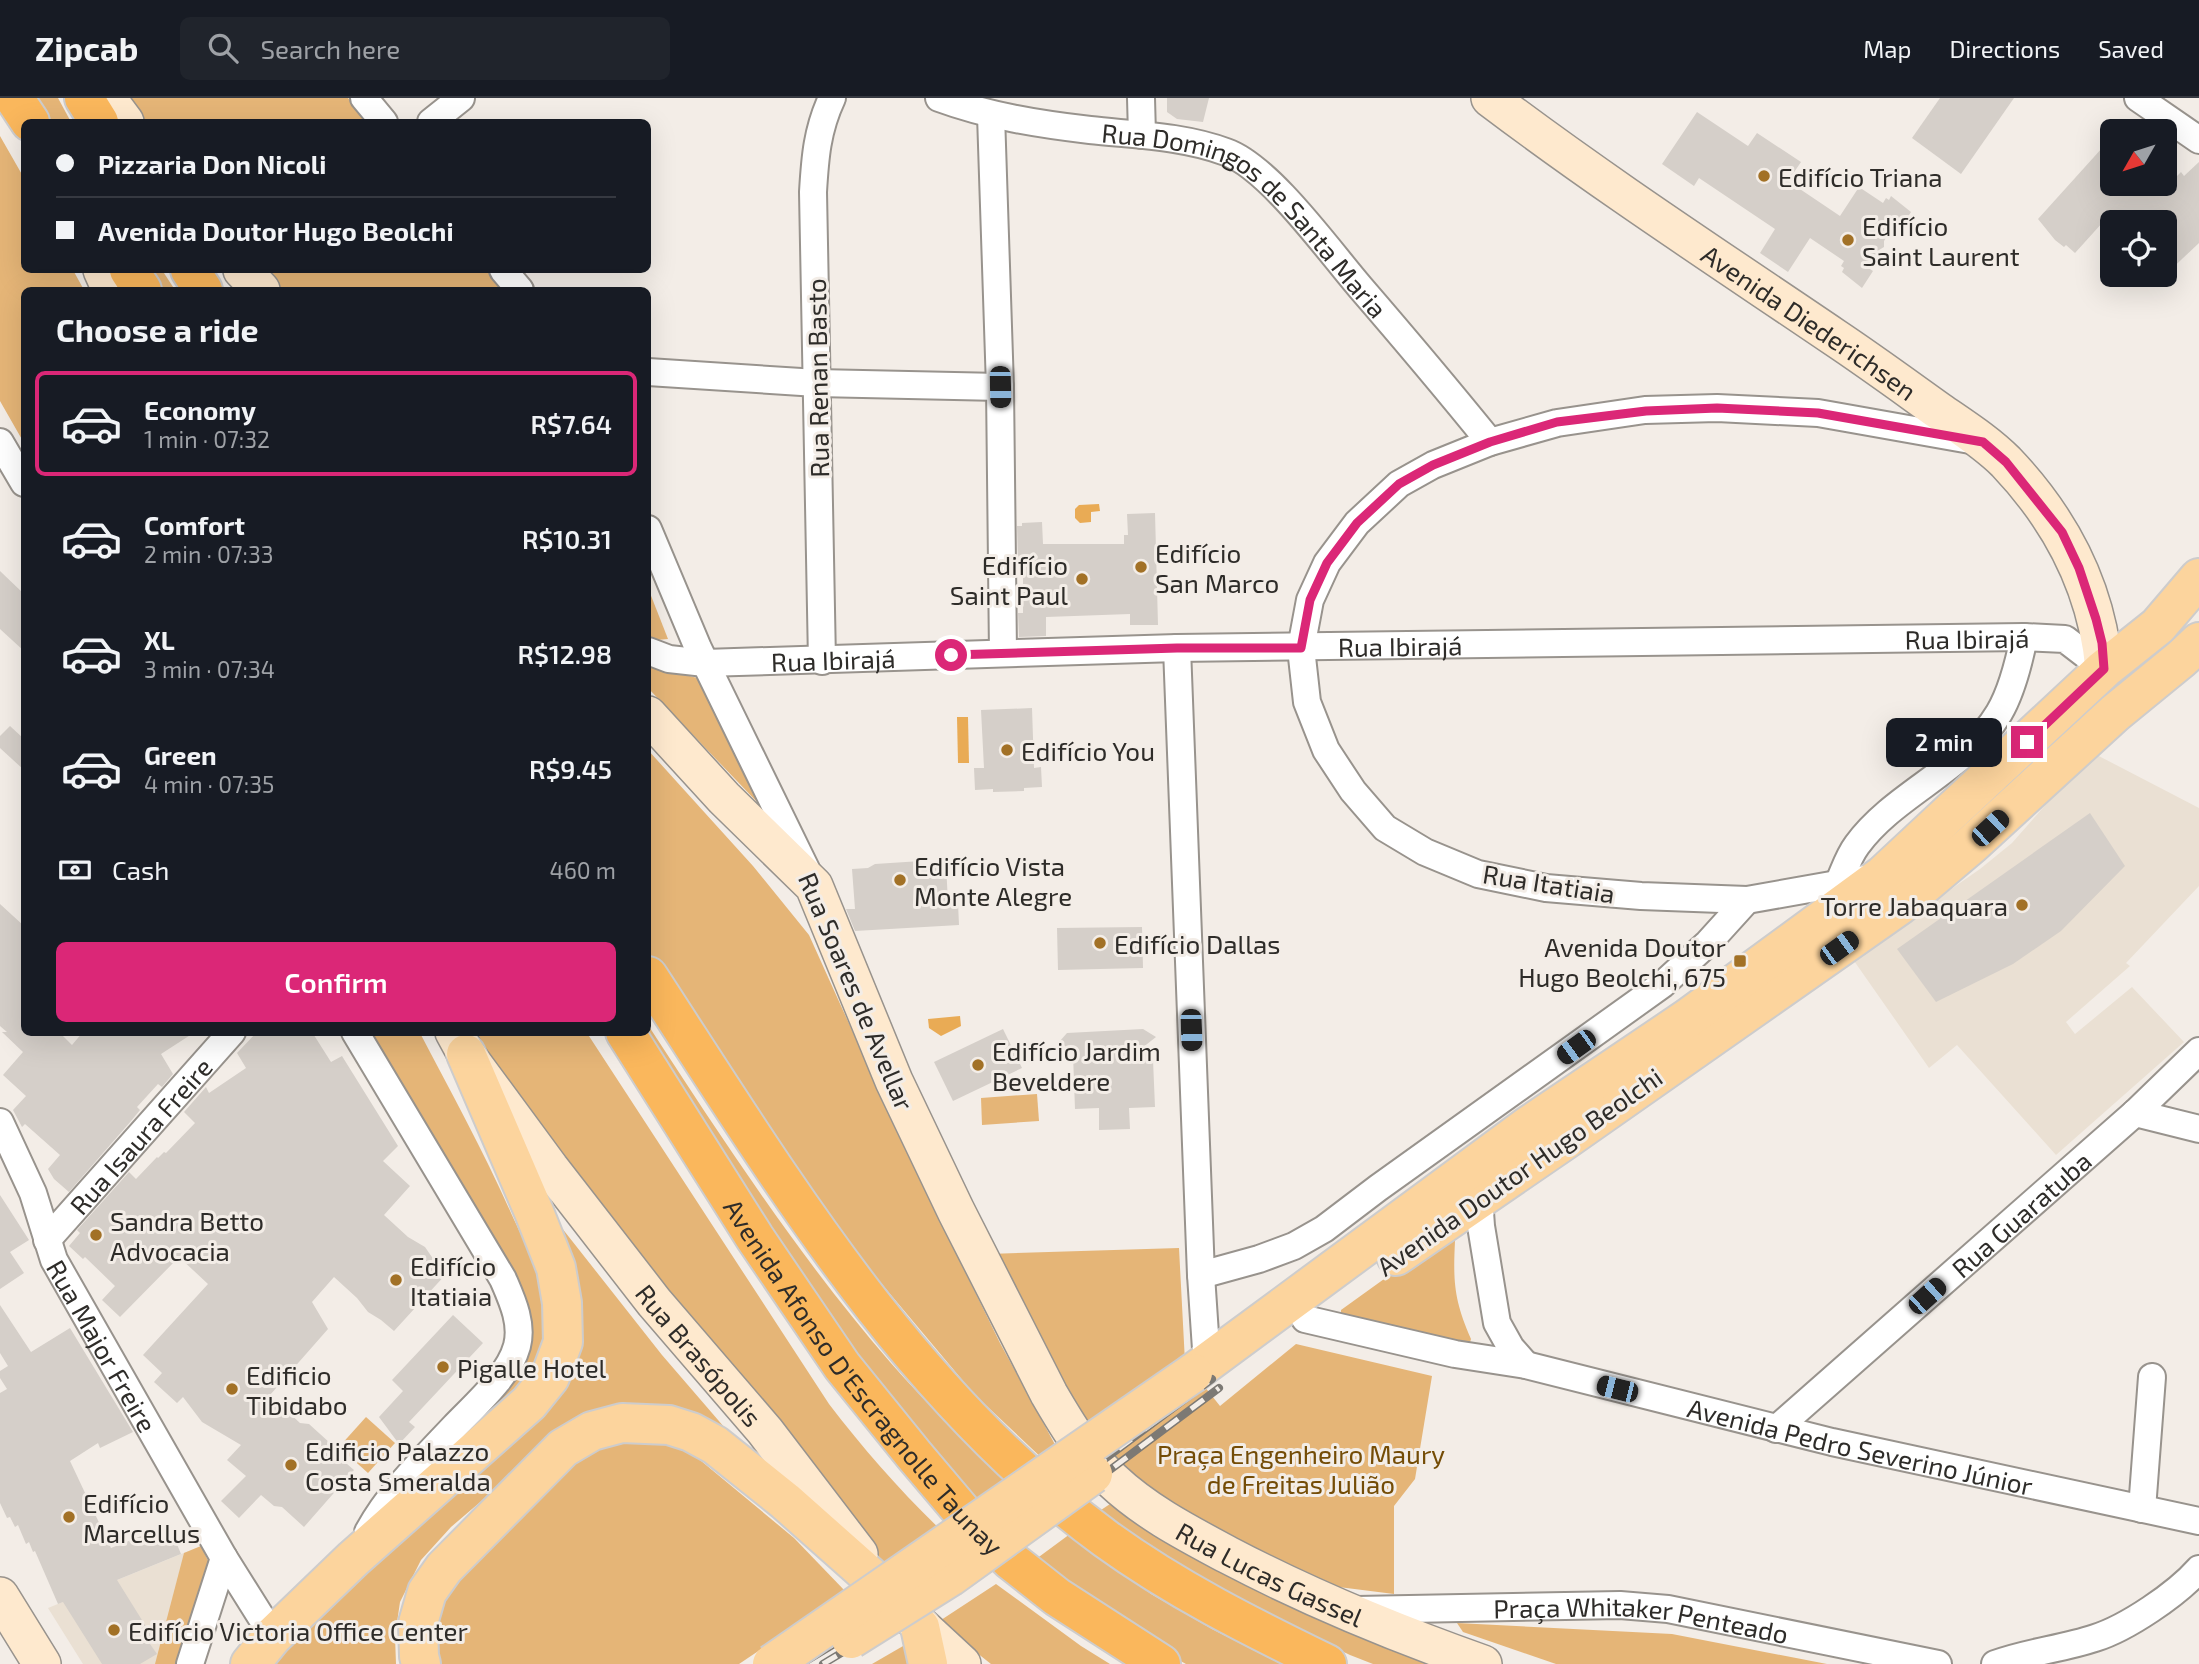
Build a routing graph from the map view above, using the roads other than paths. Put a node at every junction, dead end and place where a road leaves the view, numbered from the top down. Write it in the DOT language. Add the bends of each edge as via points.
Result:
graph roads {
  1 [pos="14,98"];
  2 [pos="84,98"];
  3 [pos="107,98"];
  4 [pos="365,98"];
  5 [pos="461,98"];
  6 [pos="832,98"];
  7 [pos="939,98"];
  8 [pos="1141,98"];
  9 [pos="1490,98"];
  10 [pos="2138,98"];
  11 [pos="2168,98"];
  12 [pos="991,115"];
  13 [pos="28,119"];
  14 [pos="97,119"];
  15 [pos="123,119"];
  16 [pos="382,119"];
  17 [pos="435,119"];
  18 [pos="2190,134"];
  19 [pos="1142,135"];
  20 [pos="245,273"];
  21 [pos="506,273"];
  22 [pos="258,287"];
  23 [pos="517,287"];
  24 [pos="651,372"];
  25 [pos="817,383"];
  26 [pos="1000,387"];
  27 [pos="0,442"];
  28 [pos="1490,442"];
  29 [pos="1983,442"];
  30 [pos="21,477"];
  31 [pos="651,536"];
  32 [pos="2199,578"];
  33 [pos="2024,636"];
  34 [pos="2199,642"];
  35 [pos="1177,648"];
  36 [pos="1301,648"];
  37 [pos="651,652"];
  38 [pos="1003,653"];
  39 [pos="822,660"];
  40 [pos="705,663"];
  41 [pos="2104,669"];
  42 [pos="651,718"];
  43 [pos="2029,793"];
  44 [pos="1883,875"];
  45 [pos="1838,884"];
  46 [pos="814,887"];
  47 [pos="1746,900"];
  48 [pos="651,981"];
  49 [pos="1663,984"];
  50 [pos="1688,1018"];
  51 [pos="228,1036"];
  52 [pos="357,1036"];
  53 [pos="628,1036"];
  54 [pos="460,1043"];
  55 [pos="2199,1051"];
  56 [pos="1568,1101"];
  57 [pos="2134,1113"];
  58 [pos="0,1122"];
  59 [pos="2199,1129"];
  60 [pos="1479,1198"];
  61 [pos="47,1240"];
  62 [pos="1201,1275"];
  63 [pos="1305,1319"];
  64 [pos="1526,1365"];
  65 [pos="1204,1375"];
  66 [pos="2152,1377"];
  67 [pos="1776,1429"];
  68 [pos="1081,1445"];
  69 [pos="2142,1509"];
  70 [pos="2199,1521"];
  71 [pos="224,1558"];
  72 [pos="353,1559"];
  73 [pos="2199,1569"];
  74 [pos="891,1595"];
  75 [pos="0,1596"];
  76 [pos="1342,1610"];
  77 [pos="920,1627"];
  78 [pos="262,1650"];
  79 [pos="41,1664"];
  80 [pos="190,1664"];
  81 [pos="421,1664"];
  82 [pos="772,1664"];
  83 [pos="810,1664"];
  84 [pos="928,1664"];
  85 [pos="962,1664"];
  86 [pos="1161,1664"];
  87 [pos="1327,1664"];
  88 [pos="1483,1664"];
  89 [pos="1938,1664"];
  90 [pos="1995,1664"];
  1 -- 13 [label="highway"];
  2 -- 14 [label="highway"];
  3 -- 15 [label="street"];
  4 -- 16 [label="street"];
  5 -- 17 [label="street"];
  6 -- 25 [label="street, Rua Renan Basto" via="822,120 813,192"];
  7 -- 12 [label="street, Rua Domingos de Santa Maria"];
  8 -- 19 [label="street"];
  9 -- 29 [label="street, Avenida Diederichsen"];
  10 -- 18 [label="street"];
  11 -- 18 [label="street"];
  12 -- 19 [label="street, Rua Domingos de Santa Maria"];
  12 -- 26 [label="street"];
  19 -- 28 [label="street, Rua Domingos de Santa Maria" via="1198,143 1238,156 1265,178"];
  20 -- 22 [label="street"];
  21 -- 23 [label="street"];
  24 -- 25 [label="street"];
  25 -- 26 [label="street"];
  25 -- 39 [label="street, Rua Renan Basto"];
  26 -- 38 [label="street"];
  27 -- 30 [label="street"];
  28 -- 29 [label="street, Rua Itatiaia" via="1557,422 1717,408 1818,413"];
  28 -- 36 [label="street, Rua Itatiaia" via="1399,484 1357,523 1327,563 1310,600"];
  29 -- 41 [label="street, Avenida Diederichsen" via="2006,462 2062,532 2096,619"];
  31 -- 40 [label="street, Rua Soares de Avellar"];
  32 -- 41 [label="main road, Avenida Doutor Hugo Beolchi" via="2158,626"];
  33 -- 36 [label="street, Rua Ibirajá"];
  33 -- 41 [label="street, Rua Ibirajá" via="2065,639"];
  33 -- 45 [label="street" via="2000,712 1986,731 1882,818 1855,848"];
  34 -- 43 [label="main road, Avenida Doutor Hugo Beolchi"];
  35 -- 36 [label="street, Rua Ibirajá"];
  35 -- 38 [label="street, Rua Ibirajá"];
  35 -- 62 [label="street"];
  36 -- 47 [label="street, Rua Itatiaia" via="1307,702 1326,750 1353,792 1385,828 1425,852 1478,874 1546,888"];
  37 -- 40 [label="street, Rua Ibirajá"];
  38 -- 39 [label="street, Rua Ibirajá"];
  39 -- 40 [label="street, Rua Ibirajá"];
  40 -- 46 [label="street, Rua Soares de Avellar"];
  41 -- 43 [label="main road" via="2103,701"];
  41 -- 44 [label="main road, Avenida Doutor Hugo Beolchi"];
  42 -- 46 [label="street"];
  43 -- 60 [label="main road, Avenida Doutor Hugo Beolchi" via="1900,905"];
  44 -- 45 [label="street, Rua Itatiaia"];
  44 -- 50 [label="main road, Avenida Doutor Hugo Beolchi"];
  45 -- 47 [label="street, Rua Itatiaia"];
  46 -- 68 [label="street, Rua Soares de Avellar" via="894,1081 950,1199 1049,1394"];
  47 -- 49 [label="street"];
  48 -- 87 [label="highway, Avenida Afonso D'Escragnolle Taunay" via="839,1262 975,1423 1035,1481 1106,1539 1236,1620"];
  49 -- 50 [label="street"];
  49 -- 62 [label="street" via="1324,1228 1294,1246"];
  50 -- 56 [label="main road, Avenida Doutor Hugo Beolchi"];
  51 -- 61 [label="street, Rua Isaura Freire"];
  52 -- 72 [label="street" via="503,1279 519,1324 510,1363 396,1492"];
  53 -- 86 [label="highway, Avenida Afonso D'Escragnolle Taunay" via="842,1366 914,1455 1010,1560 1057,1597"];
  54 -- 72 [label="main road" via="556,1268 563,1342 550,1377 529,1403"];
  54 -- 74 [label="street, Rua Brasópolis" via="654,1302 765,1431"];
  55 -- 57 [label="street, Rua Guaratuba"];
  56 -- 60 [label="main road" via="1488,1166"];
  56 -- 65 [label="main road, Avenida Doutor Hugo Beolchi" via="1528,1126"];
  57 -- 59 [label="street"];
  57 -- 67 [label="street, Rua Guaratuba"];
  58 -- 61 [label="street, Rua Major Freire" via="33,1193"];
  60 -- 63 [label="main road, Avenida Doutor Hugo Beolchi"];
  60 -- 64 [label="street" via="1497,1323"];
  61 -- 71 [label="street, Rua Major Freire" via="54,1260"];
  62 -- 65 [label="street"];
  63 -- 64 [label="street, Avenida Pedro Severino Júnior" via="1455,1354"];
  63 -- 65 [label="main road, Avenida Doutor Hugo Beolchi"];
  64 -- 67 [label="street, Avenida Pedro Severino Júnior"];
  65 -- 82 [label="main road, Avenida Doutor Hugo Beolchi, bridge"];
  65 -- 83 [label="main road, Avenida Doutor Hugo Beolchi, bridge" via="950,1577"];
  66 -- 69 [label="street"];
  67 -- 69 [label="street, Avenida Pedro Severino Júnior"];
  68 -- 76 [label="street, Rua Lucas Gassel" via="1139,1503 1243,1563"];
  69 -- 70 [label="street, Avenida Pedro Severino Júnior"];
  71 -- 78 [label="street, Rua Major Freire"];
  71 -- 80 [label="street"];
  72 -- 78 [label="main road"];
  73 -- 90 [label="street" via="2140,1616 2097,1637"];
  74 -- 77 [label="street, Rua Brasópolis"];
  74 -- 81 [label="main road" via="715,1445 669,1425 622,1423 592,1431 564,1448 444,1568 427,1592 418,1623"];
  75 -- 79 [label="street"];
  76 -- 88 [label="street, Rua Lucas Gassel"];
  76 -- 89 [label="street, Praça Whitaker Penteado" via="1620,1605 1668,1609"];
  77 -- 84 [label="main road"];
  77 -- 85 [label="street, Rua Brasópolis"];
}
